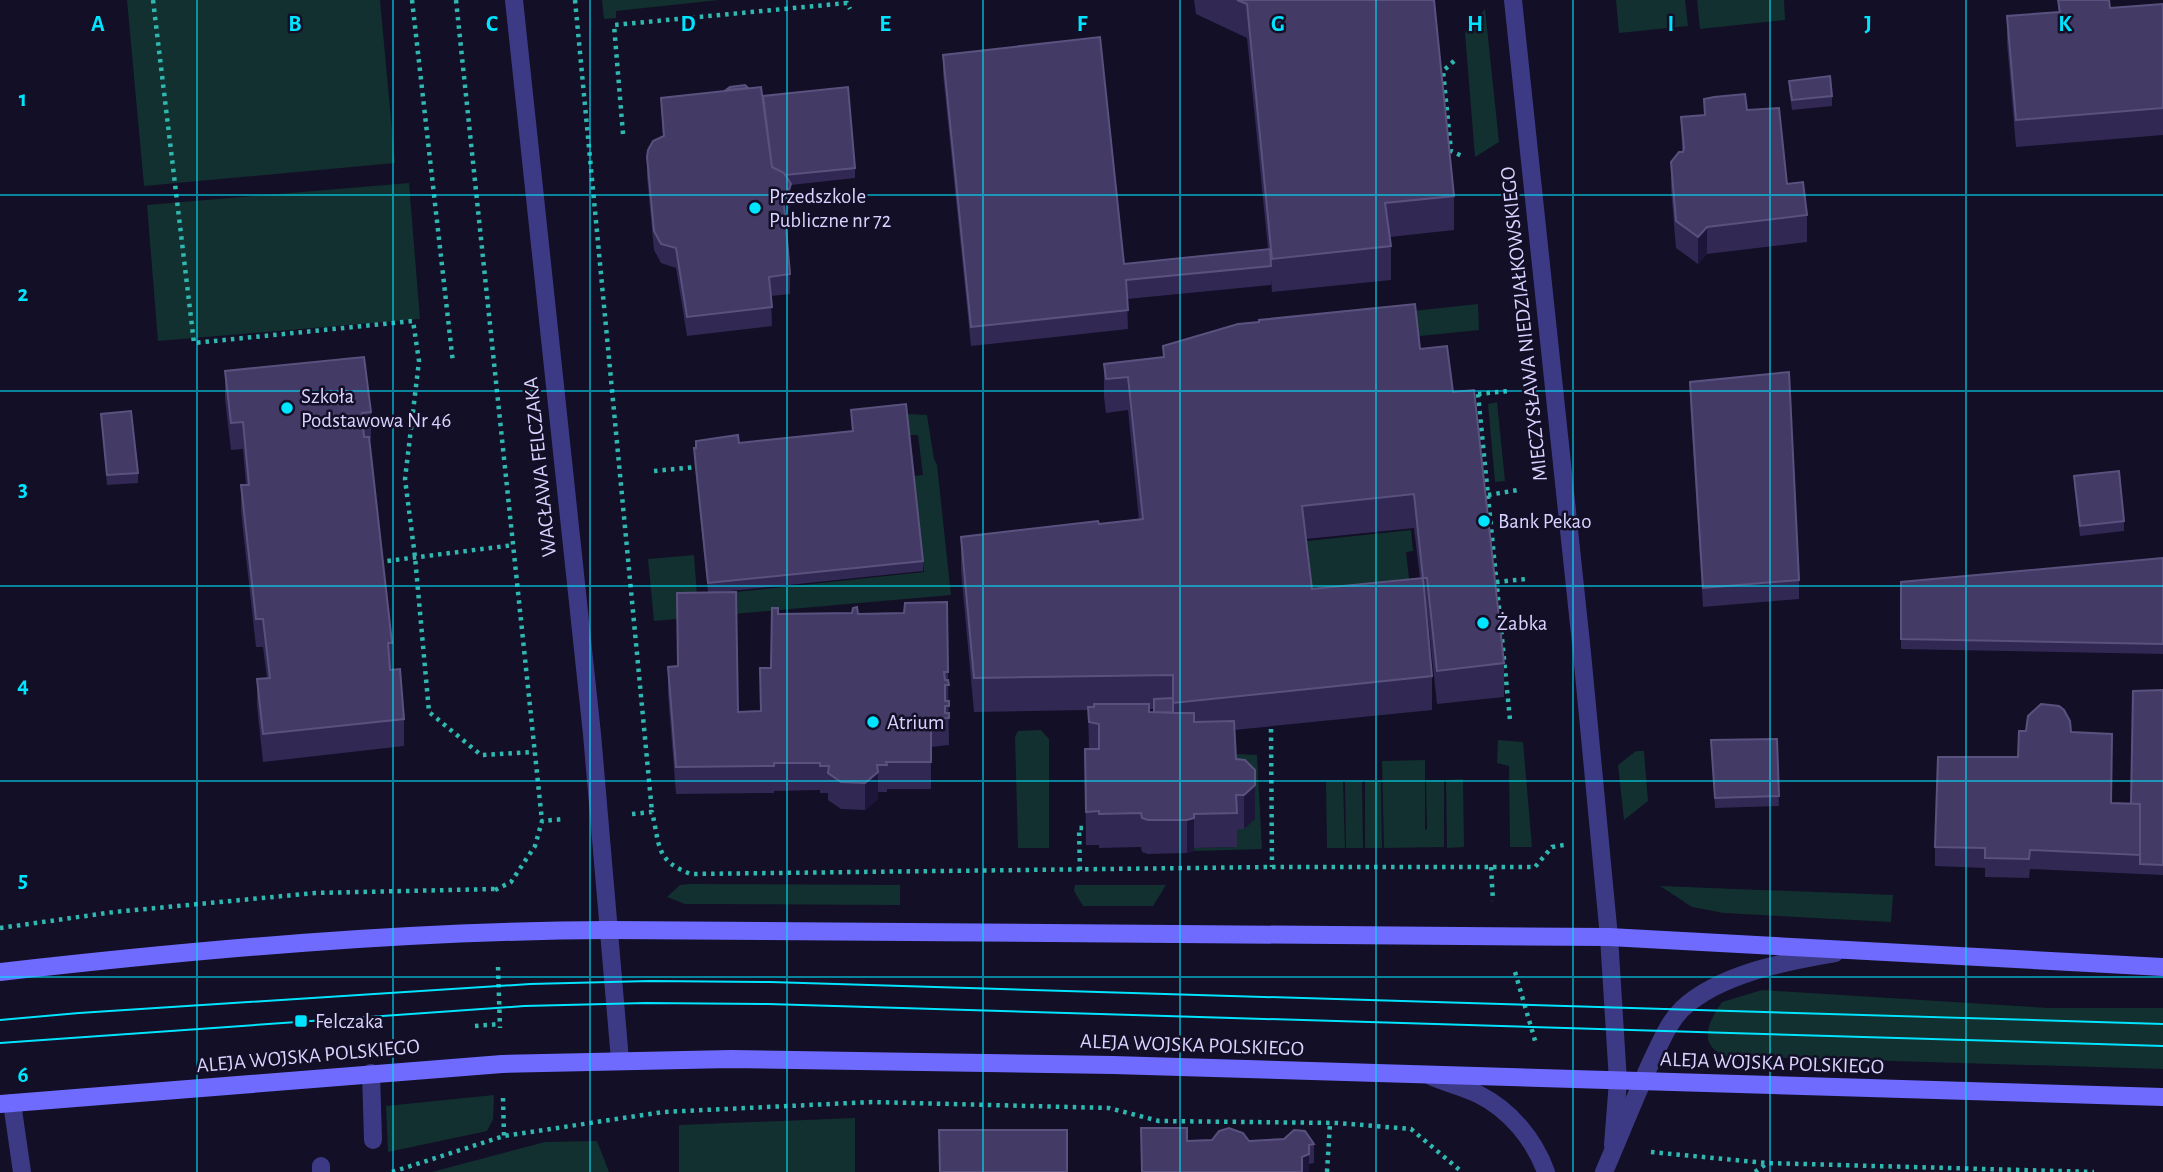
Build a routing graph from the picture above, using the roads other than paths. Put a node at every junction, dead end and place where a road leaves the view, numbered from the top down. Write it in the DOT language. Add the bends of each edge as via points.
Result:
graph roads {
  1 [pos="514,0"];
  2 [pos="1513,0"];
  3 [pos="610,930"];
  4 [pos="1609,937"];
  5 [pos="1850,950"];
  6 [pos="2163,967"];
  7 [pos="0,972"];
  8 [pos="620,1060"];
  9 [pos="371,1073"];
  10 [pos="1428,1074"];
  11 [pos="1618,1080"];
  12 [pos="1642,1082"];
  13 [pos="2163,1097"];
  14 [pos="6,1104"];
  15 [pos="373,1140"];
  16 [pos="22,1172"];
  17 [pos="1546,1172"];
  18 [pos="1604,1172"];
  1 -- 3 [label="street, WACŁAWA FELCZAKA"];
  2 -- 4 [label="street, MIECZYSŁAWA NIEDZIAŁKOWSKIEGO"];
  3 -- 4 [label="main road, ALEJA WOJSKA POLSKIEGO"];
  3 -- 7 [label="main road, ALEJA WOJSKA POLSKIEGO" via="496,931 252,946"];
  3 -- 8 [label="street"];
  4 -- 5 [label="main road, ALEJA WOJSKA POLSKIEGO"];
  4 -- 11 [label="street"];
  5 -- 6 [label="main road, ALEJA WOJSKA POLSKIEGO"];
  5 -- 12 [label="street, ALEJA WOJSKA POLSKIEGO" via="1780,964 1700,996 1670,1024"];
  8 -- 9 [label="main road, ALEJA WOJSKA POLSKIEGO"];
  8 -- 10 [label="main road, ALEJA WOJSKA POLSKIEGO" via="886,1060"];
  9 -- 14 [label="main road, ALEJA WOJSKA POLSKIEGO"];
  9 -- 15 [label="street"];
  10 -- 11 [label="main road, ALEJA WOJSKA POLSKIEGO"];
  10 -- 17 [label="street" via="1497,1105 1523,1130"];
  11 -- 12 [label="main road, ALEJA WOJSKA POLSKIEGO"];
  11 -- 18 [label="street" via="1613,1144"];
  12 -- 13 [label="main road, ALEJA WOJSKA POLSKIEGO"];
  12 -- 18 [label="street"];
  14 -- 16 [label="street"];
}
